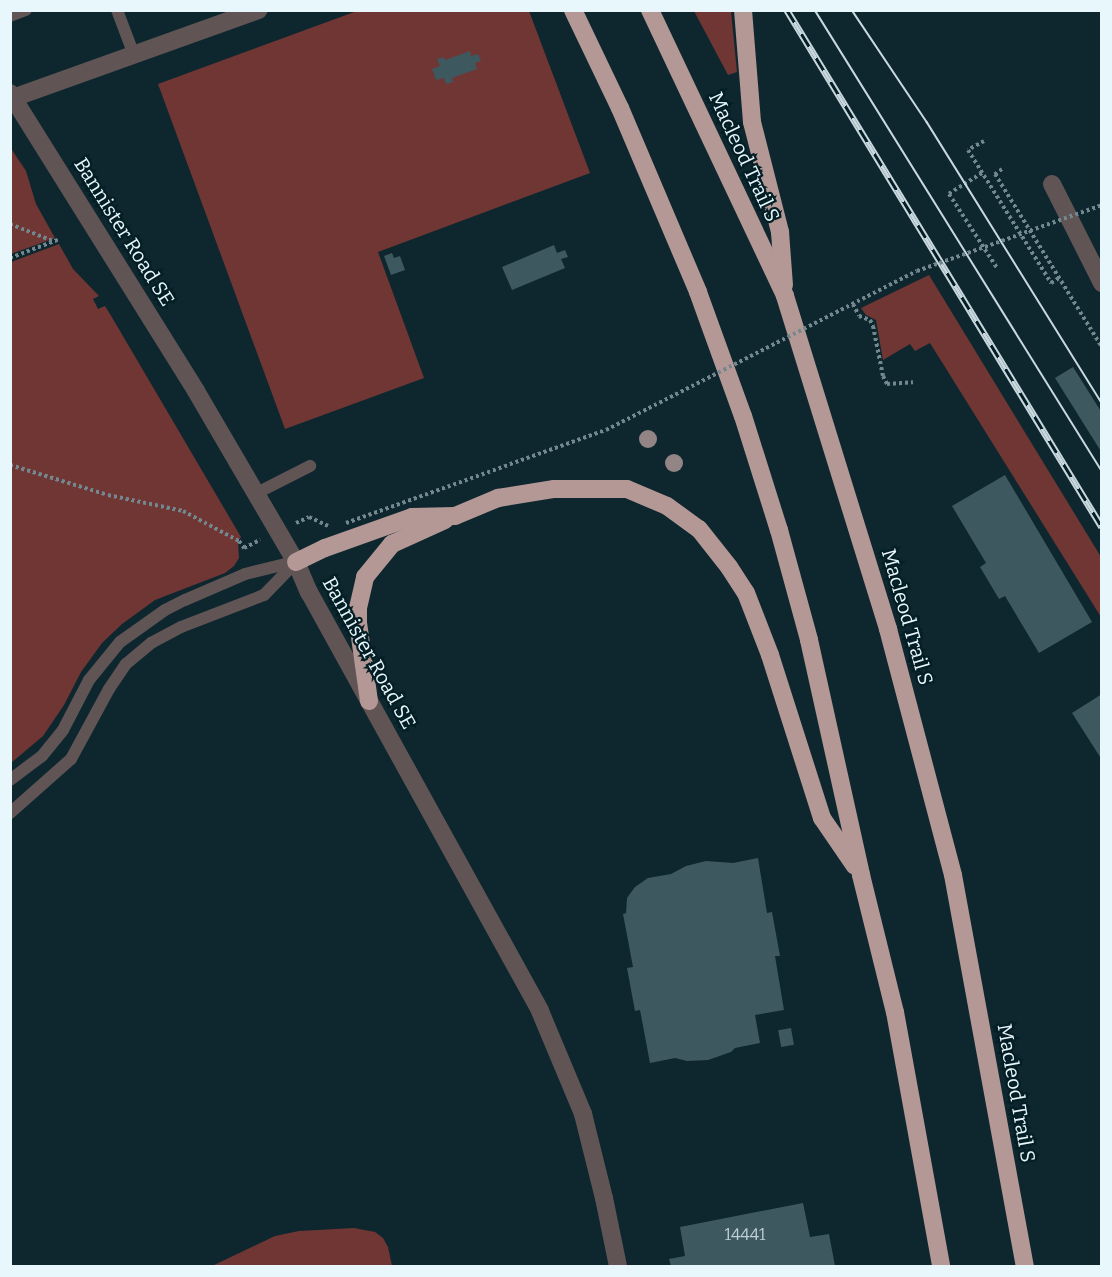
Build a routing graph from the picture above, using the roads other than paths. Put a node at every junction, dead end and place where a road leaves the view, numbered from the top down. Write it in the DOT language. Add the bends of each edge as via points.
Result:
graph roads {
  1 [pos="26,10"];
  2 [pos="117,10"];
  3 [pos="573,10"];
  4 [pos="650,10"];
  5 [pos="743,10"];
  6 [pos="248,12"];
  7 [pos="10,16"];
  8 [pos="135,55"];
  9 [pos="12,96"];
  10 [pos="1052,184"];
  11 [pos="1096,261"];
  12 [pos="1101,283"];
  13 [pos="785,296"];
  14 [pos="310,466"];
  15 [pos="255,494"];
  16 [pos="455,516"];
  17 [pos="296,562"];
  18 [pos="369,701"];
  19 [pos="10,780"];
  20 [pos="10,813"];
  21 [pos="861,875"];
  22 [pos="618,1266"];
  23 [pos="941,1266"];
  24 [pos="1025,1266"];
  1 -- 7 [label="lane"];
  2 -- 8 [label="lane"];
  3 -- 21 [label="highway" via="650,176 743,416 809,640"];
  4 -- 13 [label="highway, Macleod Trail S"];
  5 -- 13 [label="highway" via="752,122 780,232"];
  6 -- 8 [label="street"];
  8 -- 9 [label="street"];
  9 -- 15 [label="street, Bannister Road SE" via="196,391"];
  10 -- 11 [label="street"];
  11 -- 12 [label="street"];
  13 -- 24 [label="highway, Macleod Trail S" via="888,629 953,875"];
  14 -- 15 [label="lane"];
  15 -- 17 [label="street, Bannister Road SE"];
  16 -- 17 [label="highway" via="412,517"];
  16 -- 18 [label="highway" via="392,543 365,576 358,608"];
  16 -- 21 [label="highway" via="498,498 554,489 627,489 667,506 699,529 729,567 749,602 822,818"];
  17 -- 18 [label="street, Bannister Road SE"];
  17 -- 19 [label="lane" via="244,574 185,600 120,642 89,680 63,730 42,756"];
  17 -- 20 [label="lane" via="264,595 181,627 151,643 126,664 71,759"];
  18 -- 22 [label="street, Bannister Road SE" via="540,1011 583,1114"];
  21 -- 23 [label="highway" via="895,1012"];
}
